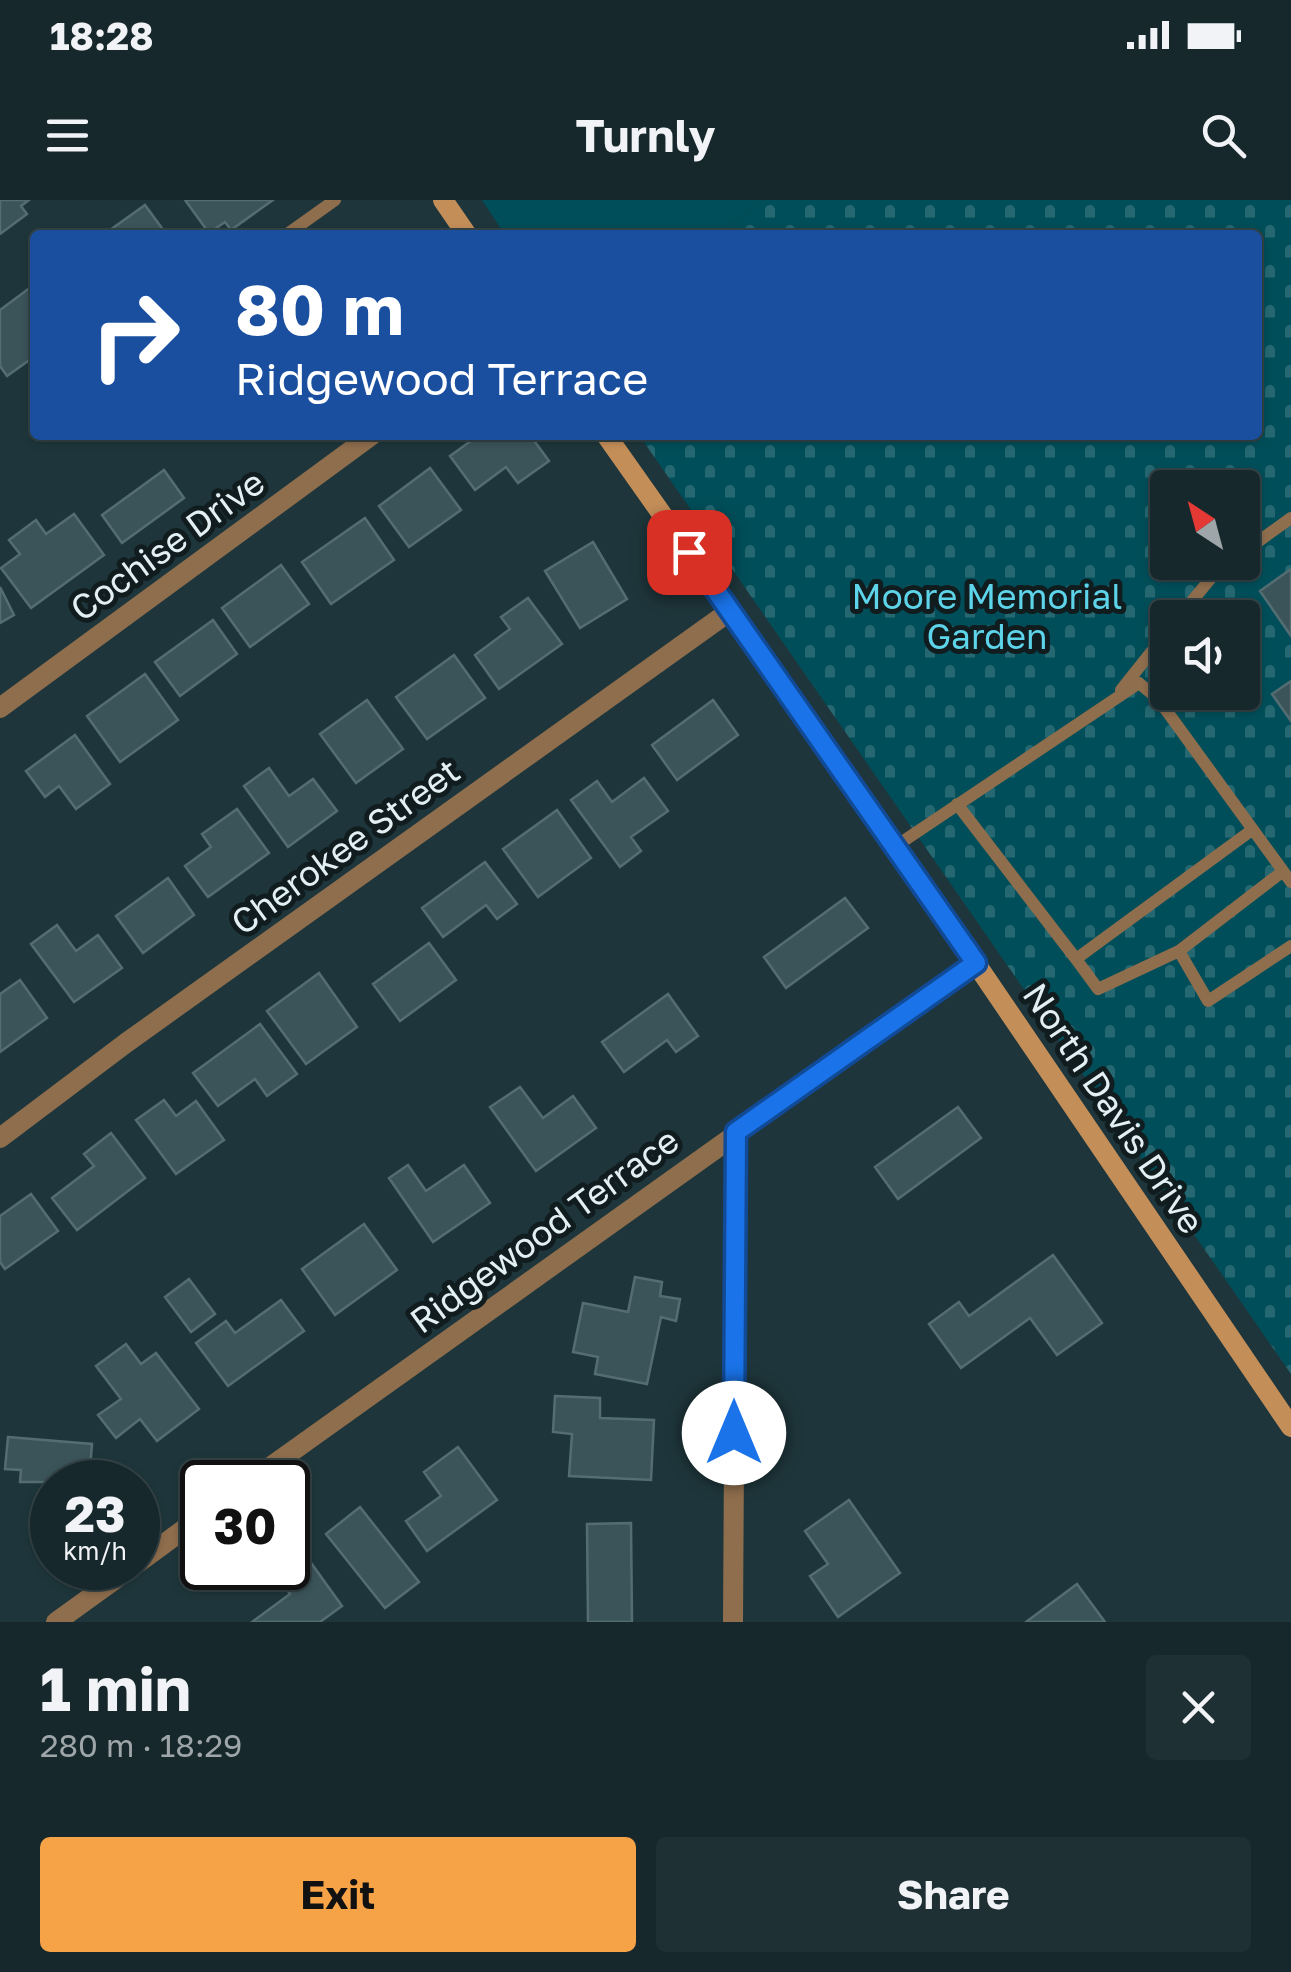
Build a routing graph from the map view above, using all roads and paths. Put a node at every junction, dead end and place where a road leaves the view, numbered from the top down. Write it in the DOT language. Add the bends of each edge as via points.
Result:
graph roads {
  1 [pos="335,200"];
  2 [pos="443,200"];
  3 [pos="293,230"];
  4 [pos="464,230"];
  5 [pos="365,440"];
  6 [pos="610,440"];
  7 [pos="1291,518"];
  8 [pos="1260,540"];
  9 [pos="1209,580"];
  10 [pos="1193,600"];
  11 [pos="730,611"];
  12 [pos="1150,654"];
  13 [pos="1116,696"];
  14 [pos="0,708"];
  15 [pos="958,804"];
  16 [pos="1252,830"];
  17 [pos="896,846"];
  18 [pos="1286,877"];
  19 [pos="1291,946"];
  20 [pos="1179,950"];
  21 [pos="1076,958"];
  22 [pos="976,963"];
  23 [pos="736,1132"];
  24 [pos="0,1138"];
  25 [pos="1291,1427"];
  26 [pos="280,1460"];
  27 [pos="100,1590"];
  28 [pos="56,1622"];
  29 [pos="733,1622"];
  1 -- 3 [label="lane"];
  2 -- 4 [label="street"];
  5 -- 14 [label="street, Cochise Drive"];
  6 -- 11 [label="street, North Davis Drive"];
  7 -- 8 [label="lane"];
  9 -- 10 [label="lane"];
  11 -- 17 [label="street, North Davis Drive"];
  11 -- 24 [label="street, Cherokee Street"];
  12 -- 13 [label="lane"];
  13 -- 15 [label="lane"];
  13 -- 16 [label="lane" via="1139,683 1158,699"];
  15 -- 17 [label="lane"];
  15 -- 21 [label="lane"];
  16 -- 18 [label="lane"];
  16 -- 21 [label="lane"];
  17 -- 22 [label="street, North Davis Drive"];
  18 -- 20 [label="lane"];
  19 -- 20 [label="lane" via="1208,1001"];
  20 -- 21 [label="lane" via="1098,989"];
  22 -- 23 [label="street, Ridgewood Terrace"];
  22 -- 25 [label="street, North Davis Drive"];
  23 -- 26 [label="street, Ridgewood Terrace"];
  23 -- 29 [label="street"];
  27 -- 28 [label="street"];
}
